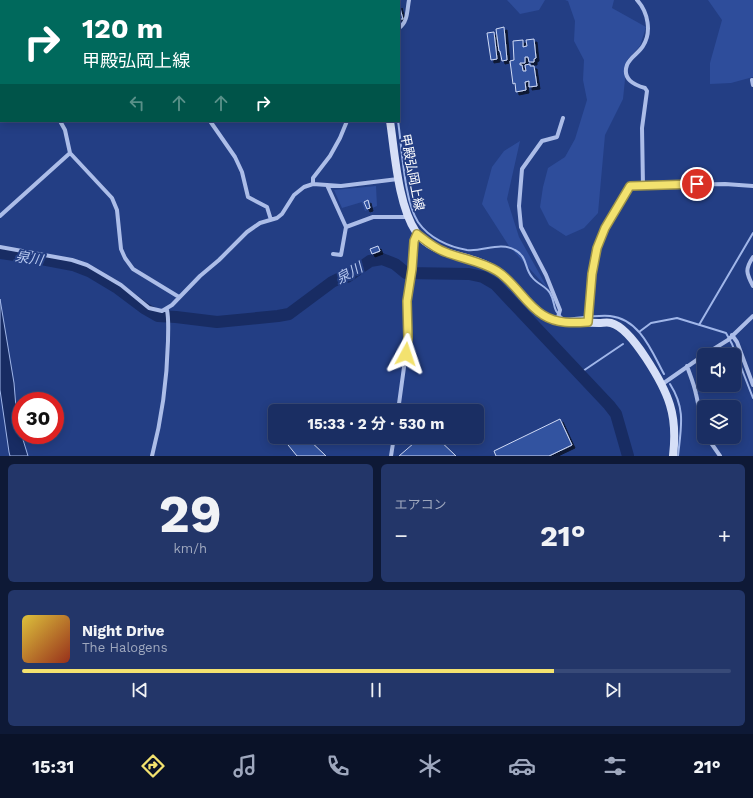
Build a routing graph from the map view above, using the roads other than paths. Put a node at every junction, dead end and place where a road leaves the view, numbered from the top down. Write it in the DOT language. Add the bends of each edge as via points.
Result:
graph roads {
  1 [pos="409,0"];
  2 [pos="637,0"];
  3 [pos="400,28"];
  4 [pos="752,80"];
  5 [pos="753,85"];
  6 [pos="563,118"];
  7 [pos="61,122"];
  8 [pos="211,122"];
  9 [pos="347,122"];
  10 [pos="390,122"];
  11 [pos="70,153"];
  12 [pos="399,179"];
  13 [pos="313,184"];
  14 [pos="327,185"];
  15 [pos="643,186"];
  16 [pos="753,186"];
  17 [pos="0,216"];
  18 [pos="409,217"];
  19 [pos="271,220"];
  20 [pos="346,226"];
  21 [pos="417,234"];
  22 [pos="0,247"];
  23 [pos="333,254"];
  24 [pos="753,256"];
  25 [pos="753,286"];
  26 [pos="180,297"];
  27 [pos="167,312"];
  28 [pos="753,316"];
  29 [pos="588,318"];
  30 [pos="557,321"];
  31 [pos="730,337"];
  32 [pos="714,348"];
  33 [pos="697,360"];
  34 [pos="687,366"];
  35 [pos="661,385"];
  36 [pos="753,386"];
  37 [pos="698,400"];
  38 [pos="399,404"];
  39 [pos="393,444"];
  40 [pos="712,444"];
  41 [pos="152,456"];
  42 [pos="391,456"];
  43 [pos="672,456"];
  44 [pos="720,456"];
  1 -- 3 [label="street" via="406,20"];
  2 -- 15 [label="street" via="646,16 648,31 643,46 626,71 631,83 647,91 642,128"];
  4 -- 5 [label="street"];
  6 -- 30 [label="street" via="557,137 542,141 522,169 519,206 521,227 546,275 560,310"];
  7 -- 11 [label="street"];
  8 -- 19 [label="street" via="235,157 242,172 248,197 267,207"];
  9 -- 13 [label="street" via="330,156 313,178"];
  10 -- 12 [label="main road, 甲殿弘岡上線"];
  11 -- 17 [label="street"];
  11 -- 26 [label="street" via="112,198 117,210 121,249 133,269"];
  12 -- 14 [label="street" via="341,186"];
  12 -- 18 [label="main road, 甲殿弘岡上線"];
  13 -- 14 [label="street"];
  13 -- 19 [label="street" via="294,195 282,214"];
  14 -- 20 [label="street"];
  15 -- 16 [label="street"];
  15 -- 29 [label="street" via="630,186 605,228 597,248 592,274"];
  18 -- 20 [label="street" via="373,217"];
  18 -- 21 [label="main road, 甲殿弘岡上線"];
  19 -- 26 [label="street" via="247,232"];
  20 -- 23 [label="street" via="341,255"];
  21 -- 30 [label="main road, 甲殿弘岡上線" via="445,252 484,264 498,272 544,316"];
  21 -- 38 [label="street" via="407,301 408,338"];
  22 -- 27 [label="street" via="87,265 121,285 149,308"];
  24 -- 25 [label="street" via="748,265 747,275"];
  26 -- 27 [label="street"];
  27 -- 41 [label="street" via="166,391"];
  28 -- 31 [label="street"];
  29 -- 30 [label="main road, 甲殿弘岡上線" via="570,323"];
  29 -- 35 [label="main road, 甲殿弘岡上線" via="612,323 626,332 636,343"];
  31 -- 32 [label="street"];
  31 -- 36 [label="street" via="737,342"];
  33 -- 34 [label="street"];
  34 -- 35 [label="street"];
  34 -- 37 [label="street"];
  35 -- 43 [label="main road, 甲殿弘岡上線" via="670,403 674,447"];
  39 -- 42 [label="street"];
  40 -- 44 [label="street"];
}
